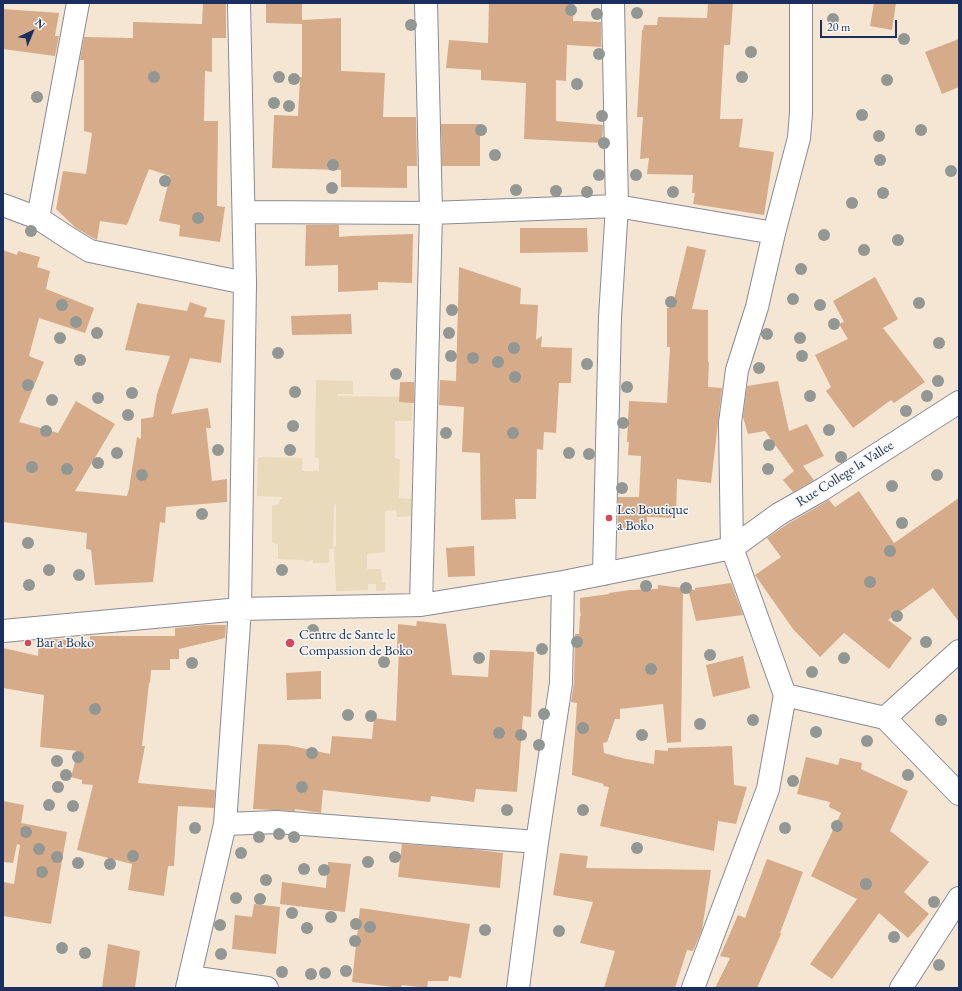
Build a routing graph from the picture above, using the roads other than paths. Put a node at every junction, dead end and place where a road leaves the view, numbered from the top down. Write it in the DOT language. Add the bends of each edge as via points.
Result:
graph roads {
  1 [pos="78,3"];
  2 [pos="239,3"];
  3 [pos="426,3"];
  4 [pos="614,3"];
  5 [pos="801,3"];
  6 [pos="3,205"];
  7 [pos="617,206"];
  8 [pos="244,212"];
  9 [pos="431,213"];
  10 [pos="38,218"];
  11 [pos="774,233"];
  12 [pos="245,283"];
  13 [pos="959,402"];
  14 [pos="732,548"];
  15 [pos="604,574"];
  16 [pos="563,582"];
  17 [pos="421,606"];
  18 [pos="240,610"];
  19 [pos="3,631"];
  20 [pos="959,651"];
  21 [pos="785,695"];
  22 [pos="885,718"];
  23 [pos="959,794"];
  24 [pos="225,824"];
  25 [pos="537,842"];
  26 [pos="959,898"];
  27 [pos="188,983"];
  28 [pos="266,988"];
  29 [pos="518,988"];
  30 [pos="693,988"];
  31 [pos="901,988"];
  1 -- 10 [label="street"];
  2 -- 8 [label="street"];
  3 -- 9 [label="street"];
  4 -- 7 [label="street"];
  5 -- 11 [label="street" via="799,138"];
  6 -- 10 [label="street"];
  7 -- 9 [label="street"];
  7 -- 11 [label="street"];
  7 -- 15 [label="street" via="610,317"];
  8 -- 9 [label="street"];
  8 -- 12 [label="street"];
  9 -- 17 [label="street"];
  10 -- 12 [label="street" via="90,251"];
  11 -- 14 [label="street" via="757,307 737,370 730,423"];
  12 -- 18 [label="street"];
  13 -- 14 [label="street, Rue College la Vallee" via="823,489 779,514"];
  14 -- 15 [label="street"];
  14 -- 21 [label="street"];
  15 -- 16 [label="street"];
  16 -- 17 [label="street"];
  16 -- 25 [label="street" via="561,683"];
  17 -- 18 [label="street"];
  18 -- 19 [label="street"];
  18 -- 24 [label="street"];
  20 -- 22 [label="street"];
  21 -- 22 [label="street"];
  21 -- 30 [label="street" via="768,789"];
  22 -- 23 [label="street"];
  24 -- 25 [label="street" via="277,822"];
  24 -- 27 [label="street"];
  25 -- 29 [label="street"];
  26 -- 31 [label="street"];
  27 -- 28 [label="street"];
}
